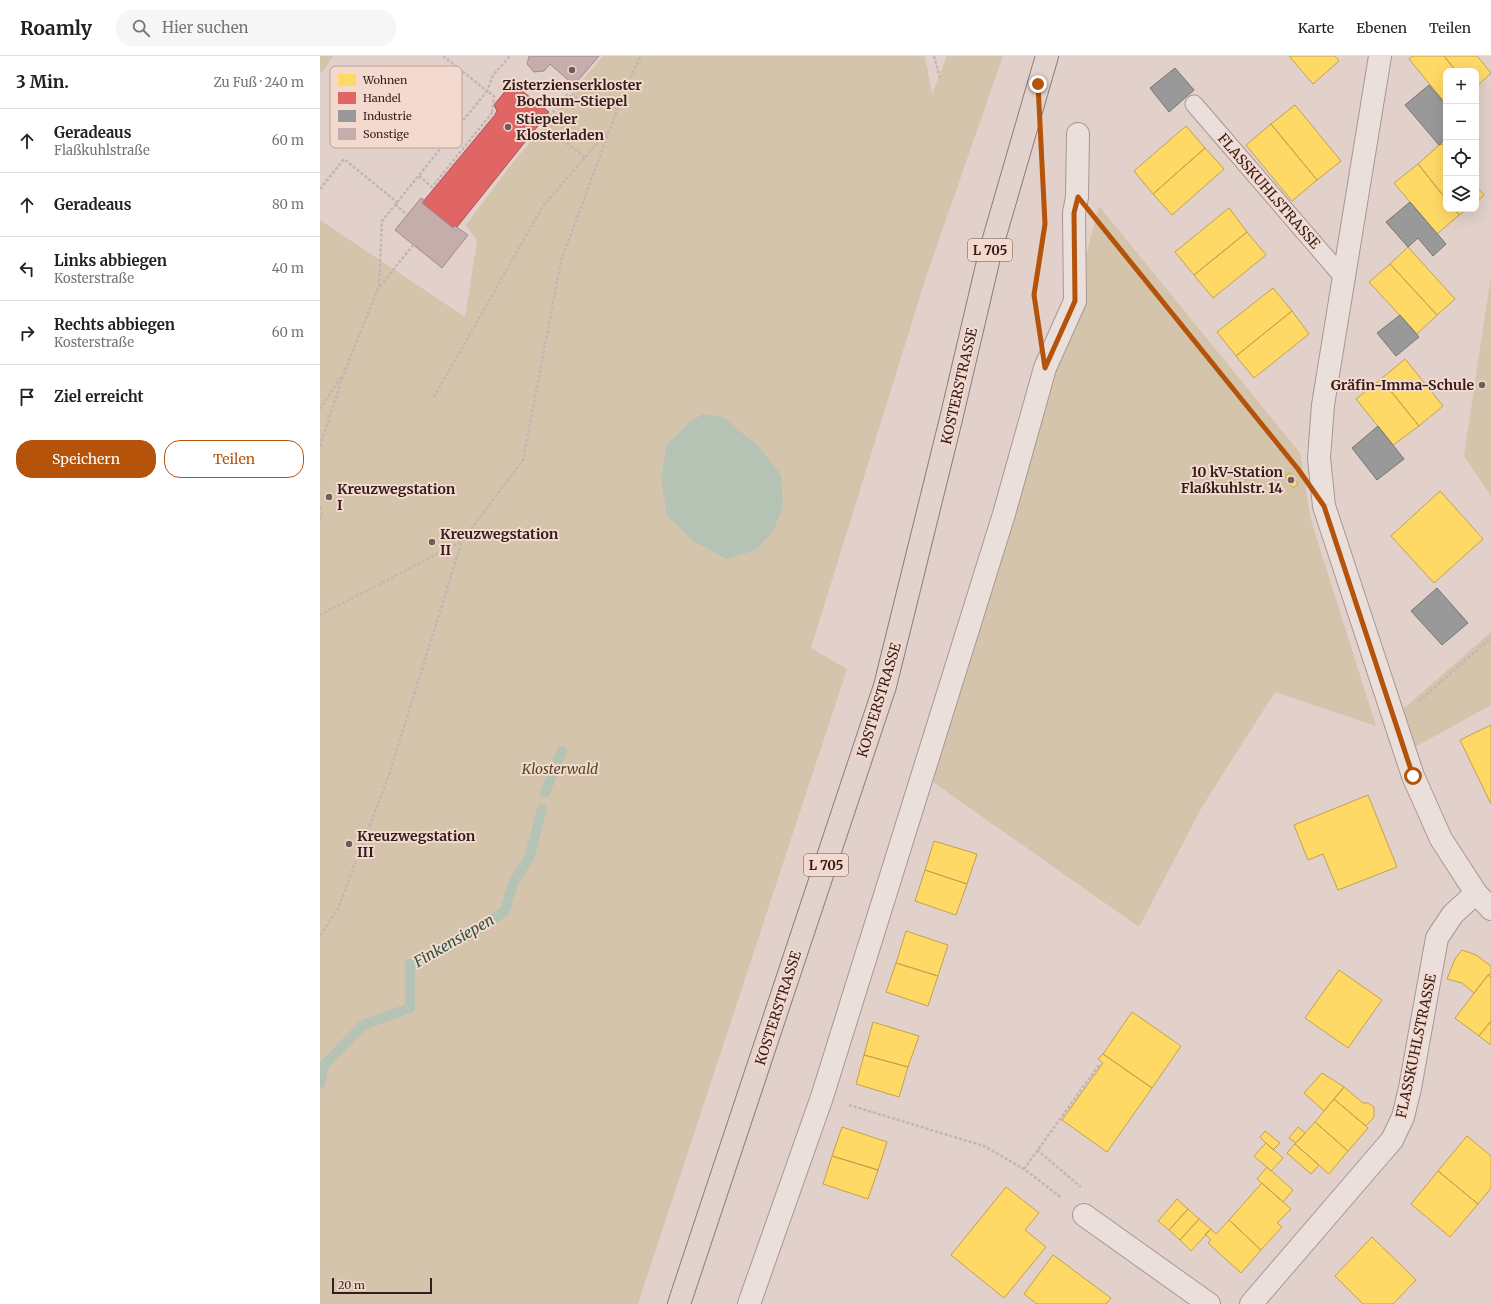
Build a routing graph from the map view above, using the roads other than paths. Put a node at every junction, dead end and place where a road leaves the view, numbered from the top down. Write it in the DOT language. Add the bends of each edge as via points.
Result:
graph roads {
  1 [pos="1047,56"];
  2 [pos="1380,56"];
  3 [pos="1194,104"];
  4 [pos="1078,134"];
  5 [pos="1343,277"];
  6 [pos="1476,893"];
  7 [pos="1491,909"];
  8 [pos="1084,1215"];
  9 [pos="679,1304"];
  10 [pos="749,1304"];
  11 [pos="1209,1304"];
  12 [pos="1251,1304"];
  1 -- 9 [label="main road, KOSTERSTRASSE / L 705" via="991,249 952,419 885,686"];
  2 -- 5 [label="street"];
  3 -- 5 [label="lane, FLASSKUHLSTRASSE"];
  4 -- 10 [label="street" via="1078,197 1074,213 1075,301 1045,368 1004,514 822,1097"];
  5 -- 6 [label="street" via="1323,405 1319,458 1324,506 1413,776 1440,839"];
  6 -- 7 [label="street"];
  6 -- 12 [label="street, FLASSKUHLSTRASSE" via="1453,914 1437,938 1410,1088 1403,1116 1392,1140"];
  8 -- 11 [label="street"];
}
